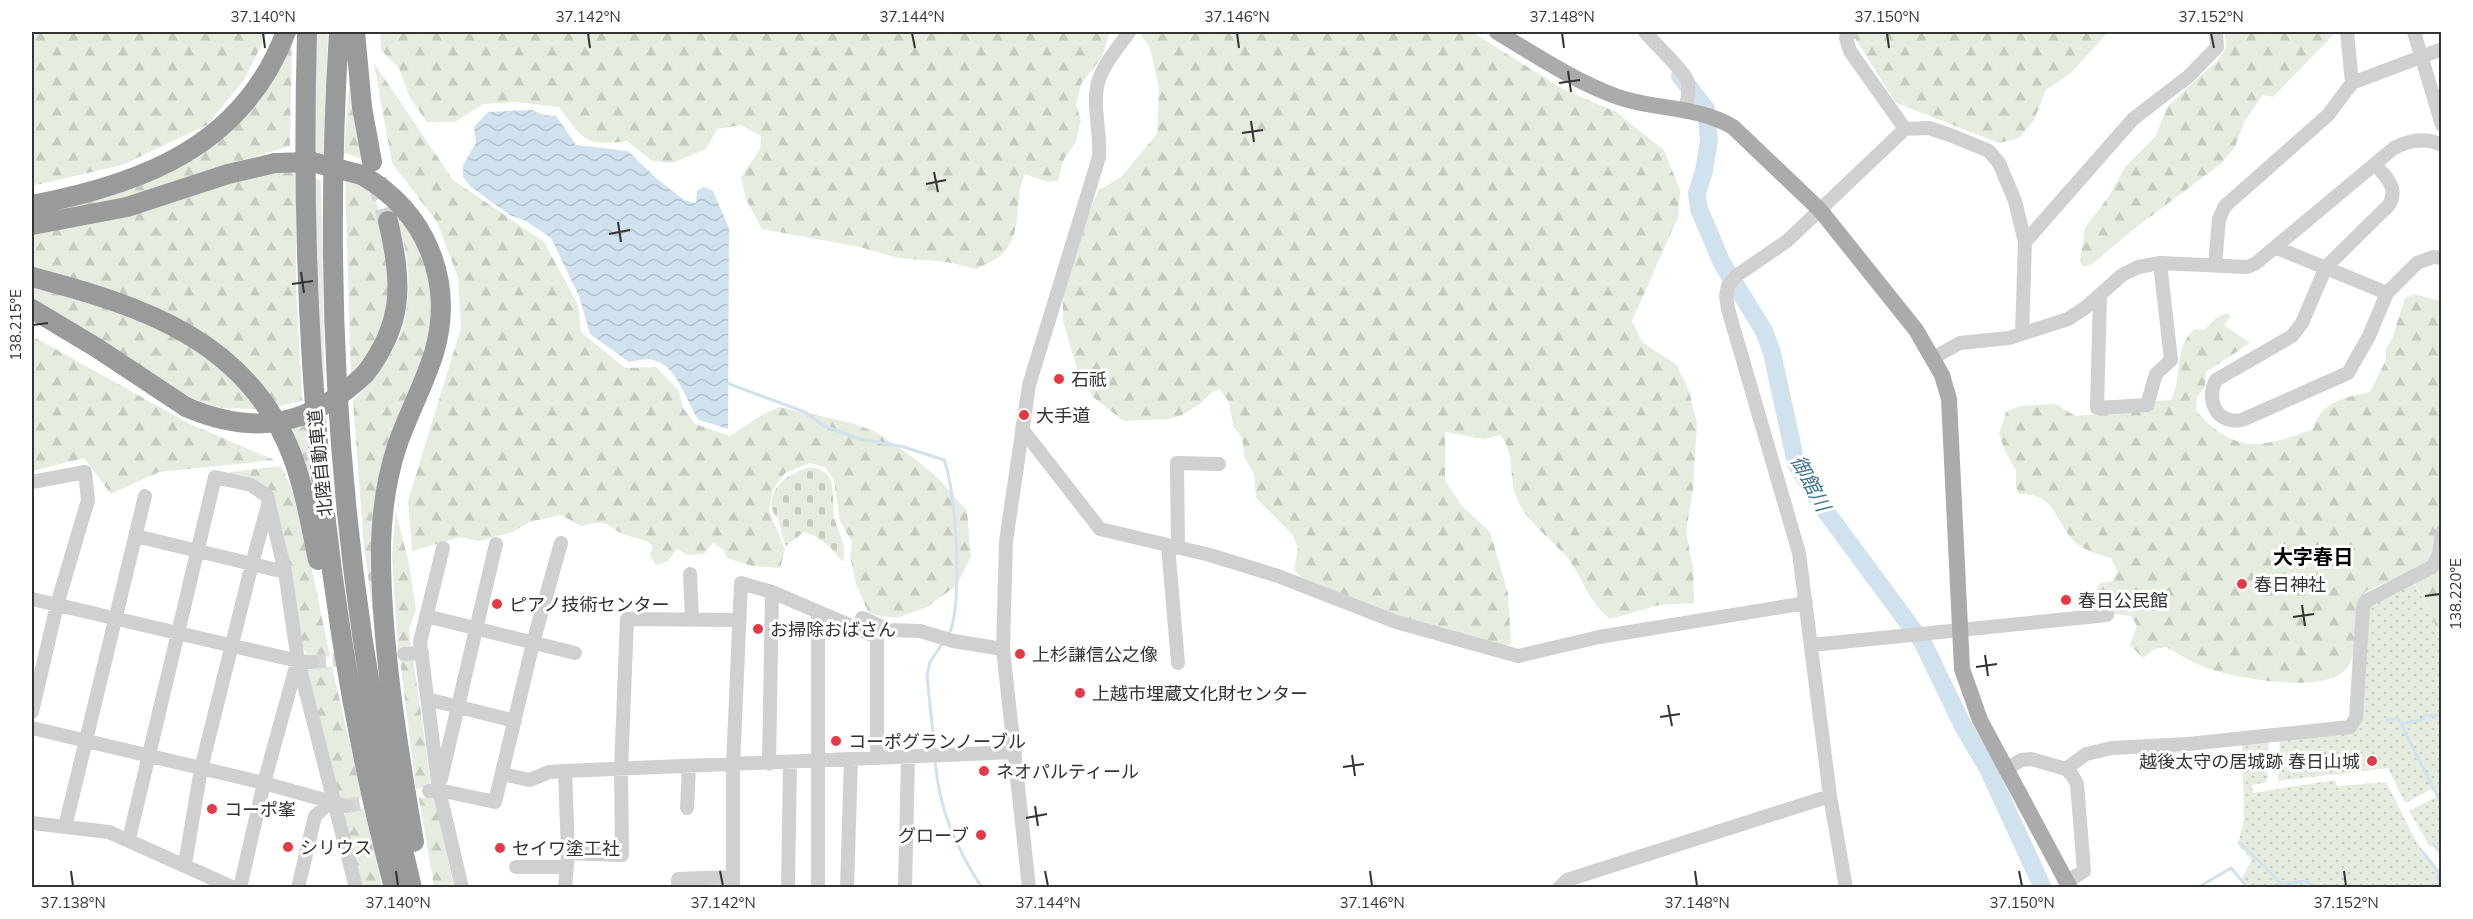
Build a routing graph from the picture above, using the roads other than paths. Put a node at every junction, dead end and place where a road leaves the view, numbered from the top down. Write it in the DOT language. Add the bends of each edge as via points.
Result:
graph roads {
  1 [pos="286,32"];
  2 [pos="307,32"];
  3 [pos="339,32"];
  4 [pos="355,32"];
  5 [pos="1129,32"];
  6 [pos="1497,32"];
  7 [pos="1645,32"];
  8 [pos="1851,32"];
  9 [pos="2216,32"];
  10 [pos="2347,32"];
  11 [pos="2414,32"];
  12 [pos="2442,49"];
  13 [pos="2419,57"];
  14 [pos="2352,83"];
  15 [pos="1685,110"];
  16 [pos="2442,125"];
  17 [pos="1905,129"];
  18 [pos="2442,145"];
  19 [pos="2375,165"];
  20 [pos="367,168"];
  21 [pos="32,205"];
  22 [pos="1820,210"];
  23 [pos="388,221"];
  24 [pos="32,225"];
  25 [pos="2025,242"];
  26 [pos="2277,248"];
  27 [pos="2442,258"];
  28 [pos="2160,263"];
  29 [pos="2215,266"];
  30 [pos="2326,267"];
  31 [pos="32,276"];
  32 [pos="2387,293"];
  33 [pos="2100,295"];
  34 [pos="32,309"];
  35 [pos="2022,334"];
  36 [pos="1933,358"];
  37 [pos="1022,429"];
  38 [pos="1219,464"];
  39 [pos="32,482"];
  40 [pos="145,496"];
  41 [pos="269,503"];
  42 [pos="2442,532"];
  43 [pos="136,536"];
  44 [pos="561,543"];
  45 [pos="496,544"];
  46 [pos="1173,547"];
  47 [pos="442,548"];
  48 [pos="198,551"];
  49 [pos="252,564"];
  50 [pos="285,572"];
  51 [pos="690,574"];
  52 [pos="772,592"];
  53 [pos="32,599"];
  54 [pos="1806,603"];
  55 [pos="57,605"];
  56 [pos="818,613"];
  57 [pos="2107,615"];
  58 [pos="426,616"];
  59 [pos="862,618"];
  60 [pos="117,619"];
  61 [pos="692,619"];
  62 [pos="737,620"];
  63 [pos="476,628"];
  64 [pos="1958,629"];
  65 [pos="178,632"];
  66 [pos="533,643"];
  67 [pos="1812,645"];
  68 [pos="232,646"];
  69 [pos="1003,649"];
  70 [pos="422,653"];
  71 [pos="574,653"];
  72 [pos="404,654"];
  73 [pos="305,662"];
  74 [pos="1178,663"];
  75 [pos="427,699"];
  76 [pos="458,706"];
  77 [pos="32,712"];
  78 [pos="515,721"];
  79 [pos="32,728"];
  80 [pos="87,742"];
  81 [pos="1015,752"];
  82 [pos="150,755"];
  83 [pos="908,757"];
  84 [pos="877,758"];
  85 [pos="851,759"];
  86 [pos="820,761"];
  87 [pos="790,762"];
  88 [pos="769,764"];
  89 [pos="733,766"];
  90 [pos="689,767"];
  91 [pos="201,769"];
  92 [pos="2066,769"];
  93 [pos="2006,770"];
  94 [pos="565,771"];
  95 [pos="621,771"];
  96 [pos="502,774"];
  97 [pos="370,782"];
  98 [pos="264,783"];
  99 [pos="434,791"];
  100 [pos="1830,796"];
  101 [pos="332,800"];
  102 [pos="346,806"];
  103 [pos="687,808"];
  104 [pos="32,823"];
  105 [pos="65,827"];
  106 [pos="129,839"];
  107 [pos="566,860"];
  108 [pos="185,864"];
  109 [pos="516,867"];
  110 [pos="733,882"];
  111 [pos="2068,885"];
  112 [pos="234,888"];
  113 [pos="240,888"];
  114 [pos="298,888"];
  115 [pos="356,888"];
  116 [pos="394,888"];
  117 [pos="412,888"];
  118 [pos="421,888"];
  119 [pos="462,888"];
  120 [pos="565,888"];
  121 [pos="678,888"];
  122 [pos="788,888"];
  123 [pos="818,888"];
  124 [pos="847,888"];
  125 [pos="905,888"];
  126 [pos="1029,888"];
  127 [pos="1559,888"];
  128 [pos="1846,888"];
  1 -- 21 [label="highway" via="264,79 227,123 205,141 128,181"];
  2 -- 97 [label="highway, 北陸自動車道" via="304,229 316,430 339,621"];
  3 -- 117 [label="highway, 北陸自動車道" via="333,280 342,469 368,675"];
  4 -- 20 [label="highway"];
  5 -- 37 [label="street" via="1097,85 1099,157 1029,385"];
  6 -- 15 [label="main road" via="1619,97"];
  7 -- 15 [label="street" via="1686,75 1689,91"];
  8 -- 17 [label="street" via="1846,38 1850,51"];
  9 -- 25 [label="street" via="2217,48 2189,76 2133,119"];
  10 -- 14 [label="street"];
  11 -- 13 [label="street"];
  12 -- 13 [label="street"];
  13 -- 14 [label="street"];
  13 -- 16 [label="street"];
  14 -- 29 [label="street" via="2328,115 2224,206 2219,219"];
  15 -- 22 [label="main road" via="1719,118 1733,127"];
  17 -- 22 [label="street"];
  17 -- 25 [label="street" via="1929,128 1989,151 2007,182"];
  18 -- 19 [label="street" via="2426,140 2403,143"];
  19 -- 26 [label="street"];
  19 -- 30 [label="street" via="2390,181 2392,200"];
  20 -- 24 [label="highway, bridge" via="312,162 275,163 127,207"];
  20 -- 118 [label="highway" via="420,228 437,268 441,289 440,330 397,446 381,542 386,632"];
  22 -- 36 [label="main road" via="1916,330"];
  22 -- 54 [label="street" via="1787,241 1732,281 1726,296 1799,553"];
  23 -- 34 [label="highway, bridge" via="399,276 397,308 389,336 365,374 348,390 320,408 277,422 234,423 186,407"];
  25 -- 35 [label="street"];
  26 -- 29 [label="street" via="2247,267"];
  26 -- 30 [label="street"];
  27 -- 32 [label="street" via="2417,263"];
  28 -- 29 [label="street"];
  28 -- 33 [label="street" via="2130,270"];
  28 -- 33 [label="street" via="2171,360 2156,374 2148,405 2097,408"];
  30 -- 32 [label="street"];
  30 -- 32 [label="street" via="2302,324 2292,336 2216,380 2211,399 2221,417 2232,422 2242,420 2348,373"];
  31 -- 97 [label="highway" via="129,305 178,327 223,358 268,411 292,457 302,487 346,692"];
  33 -- 35 [label="street" via="2068,319"];
  35 -- 36 [label="street" via="1972,340"];
  36 -- 64 [label="main road" via="1949,399"];
  37 -- 46 [label="street" via="1100,529"];
  37 -- 69 [label="street" via="1006,541"];
  38 -- 46 [label="street" via="1177,463"];
  39 -- 55 [label="street" via="85,472 88,500"];
  40 -- 43 [label="street"];
  41 -- 48 [label="street" via="261,490 251,485 215,477"];
  41 -- 49 [label="street"];
  41 -- 50 [label="street"];
  42 -- 92 [label="street" via="2439,555 2432,567 2366,601 2363,607 2356,718 2350,727 2112,748 2086,754"];
  43 -- 48 [label="street"];
  43 -- 60 [label="street"];
  44 -- 66 [label="street"];
  45 -- 63 [label="street"];
  46 -- 54 [label="street" via="1278,576 1396,622 1518,656 1599,637"];
  46 -- 74 [label="street"];
  47 -- 58 [label="street"];
  48 -- 49 [label="street"];
  48 -- 65 [label="street"];
  49 -- 50 [label="street"];
  49 -- 68 [label="street"];
  50 -- 73 [label="street"];
  51 -- 61 [label="street"];
  52 -- 56 [label="street"];
  52 -- 62 [label="street" via="741,583"];
  52 -- 88 [label="street"];
  53 -- 55 [label="street"];
  54 -- 67 [label="street"];
  55 -- 60 [label="street"];
  55 -- 77 [label="street"];
  56 -- 84 [label="street" via="877,638"];
  56 -- 86 [label="street"];
  57 -- 64 [label="street"];
  58 -- 63 [label="street"];
  58 -- 70 [label="street" via="420,642"];
  59 -- 69 [label="street" via="890,630 920,631"];
  60 -- 65 [label="street"];
  60 -- 80 [label="street"];
  61 -- 62 [label="street"];
  61 -- 95 [label="street" via="627,619"];
  62 -- 89 [label="street"];
  63 -- 66 [label="street"];
  63 -- 76 [label="street"];
  64 -- 67 [label="street"];
  64 -- 93 [label="main road" via="1969,696"];
  65 -- 68 [label="street"];
  65 -- 82 [label="street"];
  66 -- 71 [label="street"];
  66 -- 78 [label="street"];
  67 -- 100 [label="street"];
  68 -- 73 [label="street"];
  68 -- 91 [label="street"];
  69 -- 81 [label="street"];
  70 -- 72 [label="street"];
  70 -- 75 [label="street"];
  73 -- 98 [label="street"];
  73 -- 101 [label="street"];
  75 -- 76 [label="street"];
  75 -- 99 [label="street"];
  76 -- 78 [label="street"];
  76 -- 99 [label="street"];
  78 -- 96 [label="street"];
  79 -- 80 [label="street"];
  80 -- 82 [label="street"];
  80 -- 105 [label="street"];
  81 -- 83 [label="street"];
  81 -- 126 [label="street"];
  82 -- 91 [label="street"];
  82 -- 106 [label="street"];
  83 -- 84 [label="street"];
  83 -- 125 [label="street"];
  84 -- 85 [label="street"];
  85 -- 86 [label="street"];
  85 -- 124 [label="street"];
  86 -- 87 [label="street"];
  86 -- 123 [label="street"];
  87 -- 88 [label="street"];
  87 -- 122 [label="street"];
  88 -- 89 [label="street"];
  89 -- 90 [label="street"];
  89 -- 110 [label="street"];
  90 -- 95 [label="street"];
  90 -- 103 [label="street"];
  91 -- 98 [label="street"];
  91 -- 108 [label="street"];
  92 -- 93 [label="street" via="2031,759 2021,760"];
  92 -- 111 [label="street" via="2077,784 2084,871"];
  93 -- 111 [label="main road"];
  94 -- 95 [label="street"];
  94 -- 96 [label="street" via="549,772 530,780"];
  94 -- 107 [label="street"];
  95 -- 107 [label="street" via="622,855"];
  96 -- 99 [label="street" via="495,802"];
  97 -- 116 [label="highway, 北陸自動車道"];
  98 -- 101 [label="street"];
  98 -- 113 [label="street"];
  99 -- 119 [label="street"];
  100 -- 127 [label="street" via="1567,880"];
  100 -- 128 [label="street"];
  101 -- 102 [label="street"];
  101 -- 114 [label="street" via="315,816"];
  101 -- 115 [label="street"];
  104 -- 105 [label="street"];
  105 -- 106 [label="street" via="109,832"];
  106 -- 108 [label="street"];
  107 -- 109 [label="street"];
  107 -- 120 [label="street"];
  108 -- 112 [label="street"];
  110 -- 121 [label="street" via="678,879"];
}
